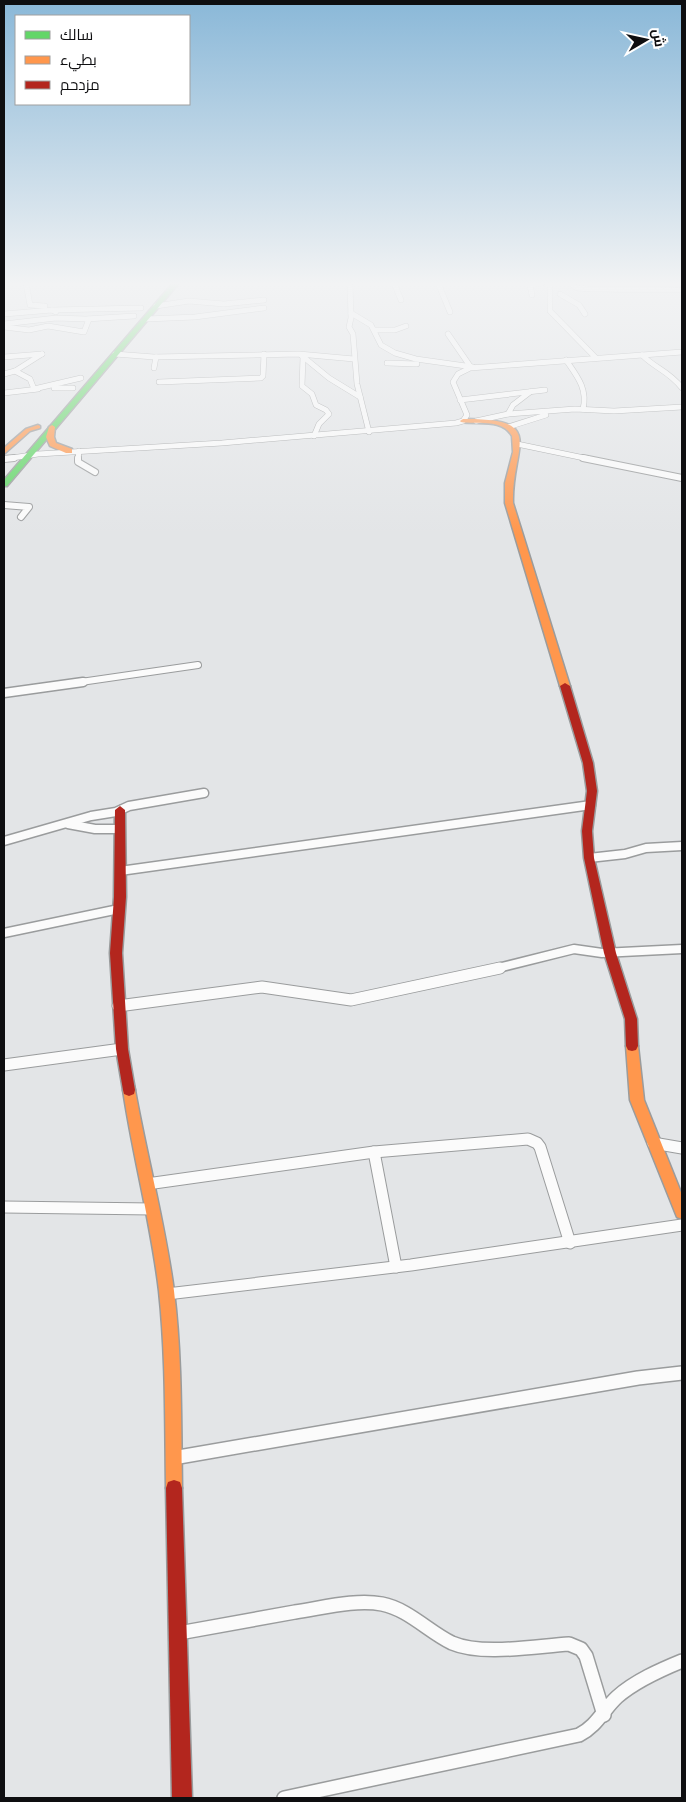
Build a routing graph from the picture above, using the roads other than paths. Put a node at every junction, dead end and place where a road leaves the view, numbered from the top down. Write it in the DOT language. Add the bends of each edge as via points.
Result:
graph roads {
  1 [pos="21,367"];
  2 [pos="91,367"];
  3 [pos="104,367"];
  4 [pos="263,367"];
  5 [pos="301,367"];
  6 [pos="315,367"];
  7 [pos="355,367"];
  8 [pos="444,367"];
  9 [pos="469,367"];
  10 [pos="570,367"];
  11 [pos="656,367"];
  12 [pos="15,371"];
  13 [pos="4,374"];
  14 [pos="458,374"];
  15 [pos="81,378"];
  16 [pos="159,382"];
  17 [pos="73,388"];
  18 [pos="682,388"];
  19 [pos="34,389"];
  20 [pos="545,390"];
  21 [pos="530,392"];
  22 [pos="4,393"];
  23 [pos="360,397"];
  24 [pos="460,400"];
  25 [pos="682,407"];
  26 [pos="582,409"];
  27 [pos="561,410"];
  28 [pos="508,414"];
  29 [pos="476,420"];
  30 [pos="463,421"];
  31 [pos="508,427"];
  32 [pos="52,428"];
  33 [pos="369,432"];
  34 [pos="314,436"];
  35 [pos="517,444"];
  36 [pos="74,451"];
  37 [pos="29,453"];
  38 [pos="48,453"];
  39 [pos="9,458"];
  40 [pos="4,468"];
  41 [pos="95,472"];
  42 [pos="682,478"];
  43 [pos="4,484"];
  44 [pos="4,505"];
  45 [pos="21,517"];
  46 [pos="198,665"];
  47 [pos="4,693"];
  48 [pos="204,793"];
  49 [pos="591,805"];
  50 [pos="120,810"];
  51 [pos="67,824"];
  52 [pos="120,830"];
  53 [pos="4,841"];
  54 [pos="682,846"];
  55 [pos="588,858"];
  56 [pos="120,871"];
  57 [pos="119,909"];
  58 [pos="4,933"];
  59 [pos="682,949"];
  60 [pos="610,953"];
  61 [pos="118,1006"];
  62 [pos="122,1049"];
  63 [pos="4,1065"];
  64 [pos="653,1143"];
  65 [pos="682,1148"];
  66 [pos="374,1152"];
  67 [pos="147,1184"];
  68 [pos="4,1207"];
  69 [pos="152,1209"];
  70 [pos="682,1212"];
  71 [pos="682,1225"];
  72 [pos="570,1243"];
  73 [pos="396,1267"];
  74 [pos="167,1294"];
  75 [pos="682,1373"];
  76 [pos="173,1458"];
  77 [pos="179,1633"];
  78 [pos="682,1661"];
  79 [pos="604,1715"];
  80 [pos="182,1798"];
  81 [pos="284,1798"];
  1 -- 12 [label="street"];
  2 -- 15 [label="main road"];
  3 -- 32 [label="main road"];
  4 -- 16 [label="street" via="261,378"];
  5 -- 34 [label="street" via="302,386 312,394 316,405 328,414"];
  6 -- 23 [label="street"];
  7 -- 23 [label="street"];
  8 -- 14 [label="street"];
  9 -- 14 [label="street"];
  10 -- 26 [label="street" via="584,389"];
  11 -- 18 [label="street" via="673,376"];
  12 -- 13 [label="street"];
  12 -- 19 [label="street" via="30,379"];
  14 -- 24 [label="street" via="453,385"];
  15 -- 17 [label="main road"];
  15 -- 19 [label="street"];
  17 -- 19 [label="street"];
  17 -- 39 [label="main road"];
  19 -- 22 [label="street"];
  20 -- 21 [label="street"];
  21 -- 24 [label="street"];
  21 -- 28 [label="street" via="513,405"];
  23 -- 33 [label="street"];
  24 -- 30 [label="street" via="467,415"];
  25 -- 26 [label="street" via="614,412"];
  26 -- 27 [label="street"];
  27 -- 28 [label="street"];
  27 -- 31 [label="street"];
  28 -- 29 [label="street"];
  29 -- 30 [label="main road"];
  29 -- 31 [label="main road"];
  30 -- 33 [label="street"];
  31 -- 35 [label="main road" via="517,436"];
  32 -- 36 [label="main road" via="50,442 55,447"];
  32 -- 37 [label="main road"];
  33 -- 34 [label="street"];
  34 -- 36 [label="street"];
  35 -- 42 [label="street"];
  35 -- 49 [label="main road" via="508,479 509,503 588,763"];
  36 -- 37 [label="street"];
  36 -- 38 [label="street"];
  36 -- 41 [label="street" via="78,462"];
  37 -- 38 [label="street"];
  37 -- 39 [label="main road"];
  38 -- 39 [label="main road" via="35,458"];
  39 -- 40 [label="main road"];
  39 -- 43 [label="main road"];
  44 -- 45 [label="street" via="29,507"];
  46 -- 47 [label="street"];
  48 -- 50 [label="street"];
  49 -- 55 [label="main road" via="587,831"];
  49 -- 56 [label="street"];
  50 -- 51 [label="street"];
  50 -- 52 [label="main road"];
  51 -- 52 [label="street"];
  51 -- 53 [label="street"];
  52 -- 56 [label="main road"];
  54 -- 55 [label="street" via="646,848 626,854"];
  55 -- 60 [label="main road"];
  56 -- 57 [label="main road"];
  57 -- 58 [label="street"];
  57 -- 61 [label="main road" via="116,953"];
  59 -- 60 [label="street"];
  60 -- 61 [label="street" via="565,950 509,966 351,1000 262,987"];
  60 -- 64 [label="main road" via="631,1019 635,1090"];
  61 -- 62 [label="main road"];
  62 -- 63 [label="street"];
  62 -- 67 [label="main road"];
  64 -- 65 [label="street"];
  64 -- 70 [label="main road"];
  66 -- 67 [label="street"];
  66 -- 72 [label="street" via="497,1140 534,1141 543,1153"];
  66 -- 73 [label="street"];
  67 -- 69 [label="main road"];
  68 -- 69 [label="street"];
  69 -- 74 [label="main road"];
  71 -- 72 [label="street"];
  72 -- 73 [label="street"];
  73 -- 74 [label="street"];
  74 -- 76 [label="main road"];
  75 -- 76 [label="street"];
  76 -- 77 [label="main road"];
  77 -- 79 [label="street" via="326,1607 383,1604 470,1650 559,1644 581,1649"];
  77 -- 80 [label="main road"];
  78 -- 79 [label="street" via="622,1694"];
  79 -- 81 [label="street" via="594,1728 579,1735"];
}
